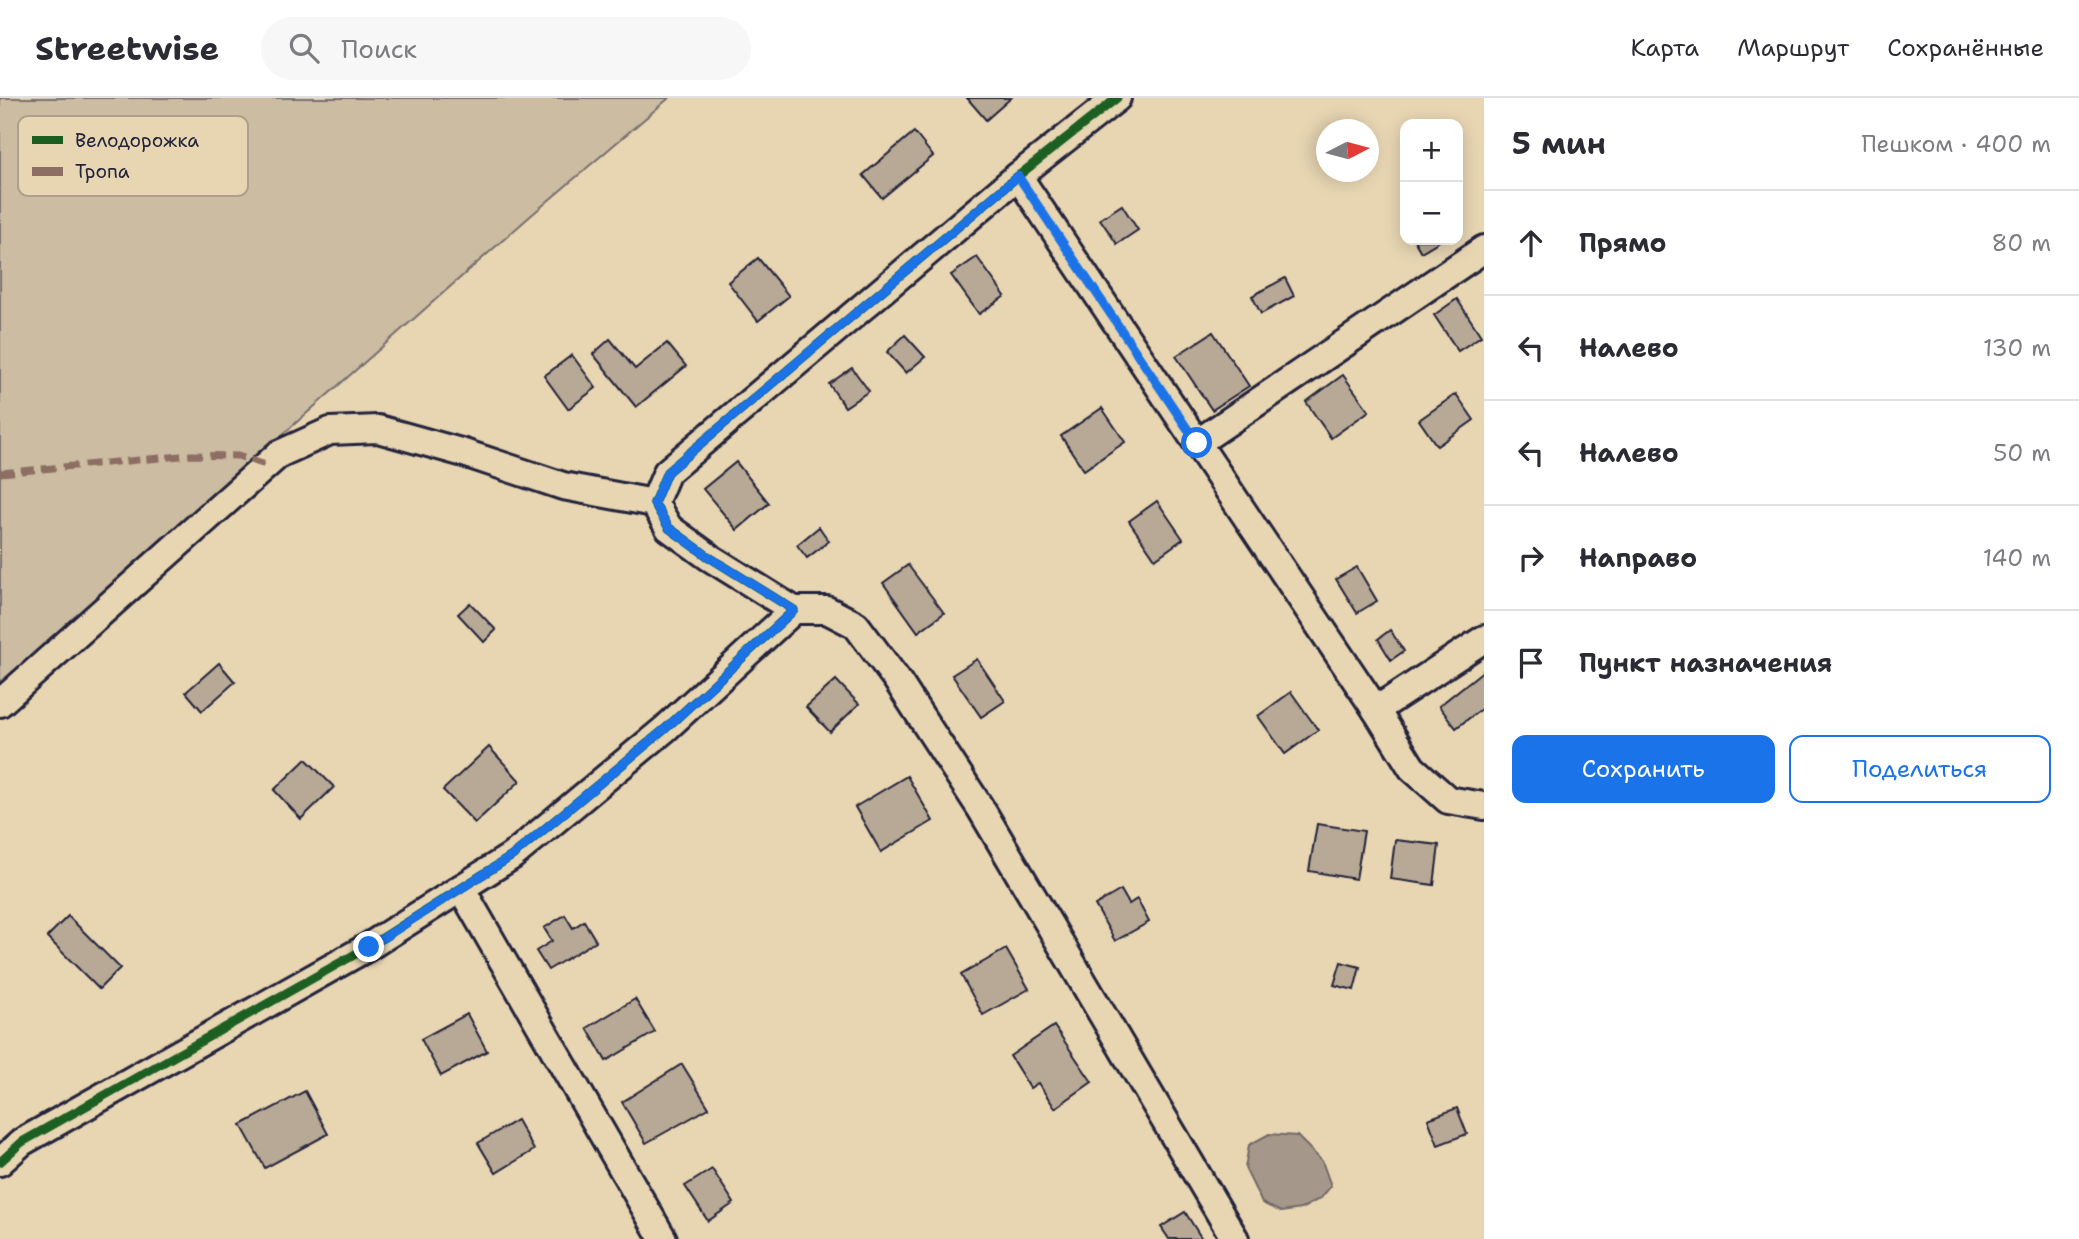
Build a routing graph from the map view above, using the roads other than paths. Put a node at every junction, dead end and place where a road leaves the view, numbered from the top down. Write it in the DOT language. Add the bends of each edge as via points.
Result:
graph roads {
  1 [pos="1117,98"];
  2 [pos="1018,176"];
  3 [pos="1484,248"];
  4 [pos="1197,443"];
  5 [pos="654,503"];
  6 [pos="794,610"];
  7 [pos="1484,639"];
  8 [pos="0,703"];
  9 [pos="1376,710"];
  10 [pos="1484,806"];
  11 [pos="461,888"];
  12 [pos="0,1162"];
  13 [pos="663,1239"];
  14 [pos="1235,1239"];
  1 -- 2 [label="street"];
  2 -- 4 [label="street"];
  2 -- 5 [label="street" via="667,472"];
  3 -- 4 [label="street"];
  4 -- 9 [label="street"];
  5 -- 6 [label="street" via="669,528"];
  5 -- 8 [label="street" via="563,486 378,429 330,431 279,454"];
  6 -- 11 [label="street" via="665,729 512,856"];
  6 -- 14 [label="street" via="827,610 856,625 897,680 981,809"];
  7 -- 9 [label="street"];
  9 -- 10 [label="street" via="1412,768 1448,800"];
  11 -- 12 [label="street" via="369,947 22,1142"];
  11 -- 13 [label="street"];
}
